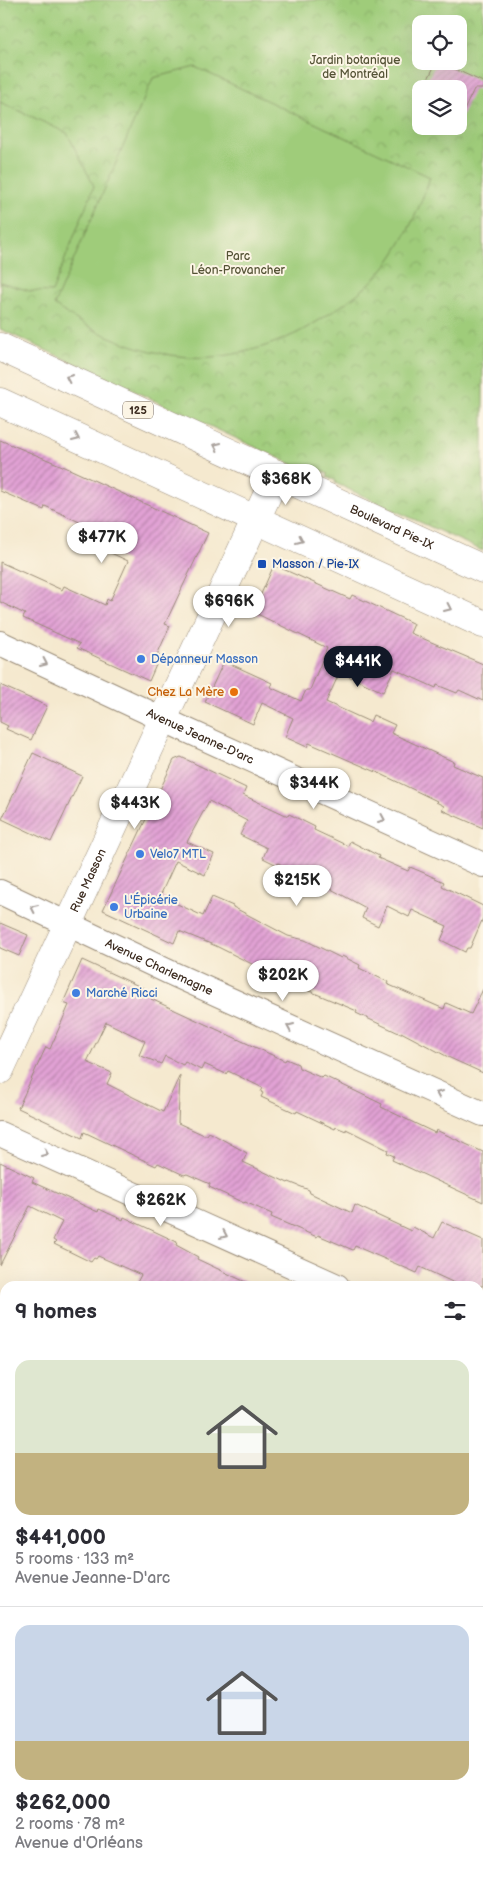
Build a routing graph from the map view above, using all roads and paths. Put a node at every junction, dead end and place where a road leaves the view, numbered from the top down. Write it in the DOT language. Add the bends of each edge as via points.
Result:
graph roads {
  1 [pos="0,347"];
  2 [pos="0,402"];
  3 [pos="277,474"];
  4 [pos="256,520"];
  5 [pos="483,569"];
  6 [pos="483,624"];
  7 [pos="0,643"];
  8 [pos="162,718"];
  9 [pos="483,865"];
  10 [pos="0,892"];
  11 [pos="68,924"];
  12 [pos="0,1070"];
  13 [pos="483,1114"];
  14 [pos="0,1134"];
  15 [pos="326,1281"];
  3 -- 1 [label="main road, Boulevard Pie-IX / 125, one-way"];
  2 -- 4 [label="main road, one-way"];
  3 -- 4 [label="main road, Rue Masson"];
  3 -- 5 [label="main road, Boulevard Pie-IX / 125"];
  4 -- 6 [label="main road, one-way"];
  4 -- 8 [label="main road, Rue Masson"];
  7 -- 8 [label="street, Avenue Jeanne-D'arc, one-way"];
  8 -- 9 [label="street, Avenue Jeanne-D'arc, one-way"];
  8 -- 11 [label="main road, Rue Masson"];
  11 -- 10 [label="street, Avenue Charlemagne, one-way"];
  11 -- 12 [label="main road, Rue Masson"];
  13 -- 11 [label="street, Avenue Charlemagne, one-way"];
  14 -- 15 [label="street, one-way"];
}
